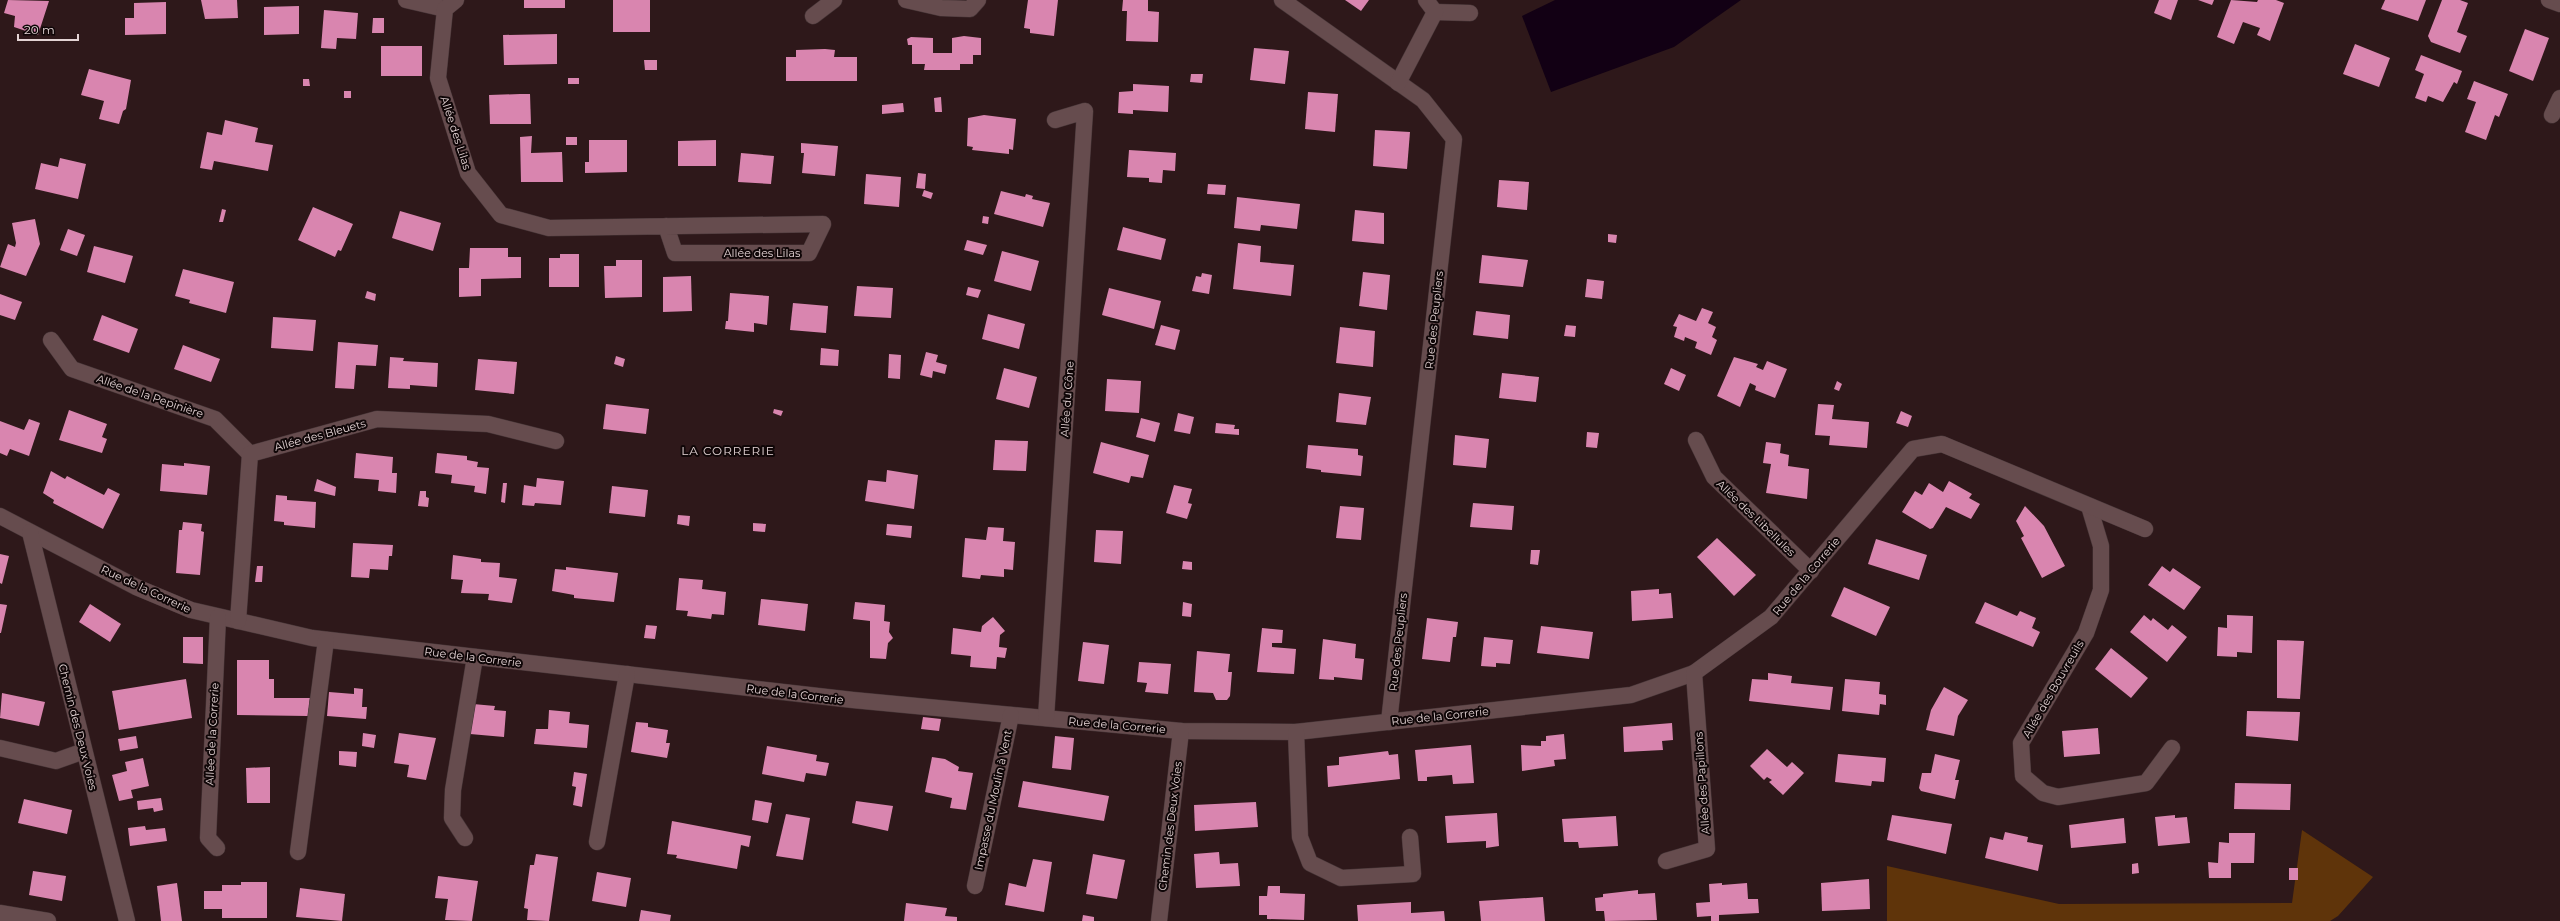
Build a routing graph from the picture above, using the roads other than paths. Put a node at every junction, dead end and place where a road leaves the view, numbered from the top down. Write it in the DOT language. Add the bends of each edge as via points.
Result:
graph roads {
  1 [pos="406,0"];
  2 [pos="834,0"];
  3 [pos="906,0"];
  4 [pos="978,0"];
  5 [pos="1282,0"];
  6 [pos="2549,0"];
  7 [pos="450,4"];
  8 [pos="2560,4"];
  9 [pos="1430,6"];
  10 [pos="1470,14"];
  11 [pos="813,16"];
  12 [pos="1398,83"];
  13 [pos="2560,98"];
  14 [pos="2552,115"];
  15 [pos="1055,120"];
  16 [pos="666,226"];
  17 [pos="51,340"];
  18 [pos="1696,440"];
  19 [pos="556,441"];
  20 [pos="250,454"];
  21 [pos="2089,506"];
  22 [pos="0,516"];
  23 [pos="2145,529"];
  24 [pos="30,532"];
  25 [pos="1811,571"];
  26 [pos="218,617"];
  27 [pos="238,621"];
  28 [pos="326,640"];
  29 [pos="476,657"];
  30 [pos="1694,673"];
  31 [pos="627,674"];
  32 [pos="1010,715"];
  33 [pos="1046,718"];
  34 [pos="1389,722"];
  35 [pos="1181,731"];
  36 [pos="1296,732"];
  37 [pos="0,748"];
  38 [pos="2172,748"];
  39 [pos="84,751"];
  40 [pos="1410,837"];
  41 [pos="465,838"];
  42 [pos="597,842"];
  43 [pos="217,848"];
  44 [pos="298,852"];
  45 [pos="1666,861"];
  46 [pos="975,886"];
  47 [pos="0,914"];
  48 [pos="48,921"];
  49 [pos="127,921"];
  50 [pos="1159,921"];
  1 -- 7 [label="street"];
  2 -- 11 [label="street"];
  3 -- 4 [label="street" via="941,8 970,9"];
  5 -- 12 [label="street, Rue des Peupliers"];
  6 -- 8 [label="street"];
  7 -- 16 [label="street, Allée des Lilas" via="438,78 468,173 501,214 549,228"];
  9 -- 10 [label="street"];
  9 -- 12 [label="street"];
  12 -- 34 [label="street, Rue des Peupliers" via="1423,100 1454,139"];
  13 -- 14 [label="street"];
  15 -- 33 [label="street, Allée du Cône" via="1085,111"];
  16 -- 16 [label="street, Allée des Lilas" via="675,254 809,253 823,224"];
  17 -- 20 [label="street, Allée de la Pepinière" via="72,369 215,419"];
  18 -- 25 [label="street, Allée des Libellules" via="1714,477"];
  19 -- 20 [label="street, Allée des Bleuets" via="488,424 377,419"];
  20 -- 27 [label="street"];
  21 -- 23 [label="street, Rue de la Correrie"];
  21 -- 25 [label="street, Rue de la Correrie" via="1942,444 1912,449"];
  21 -- 38 [label="street, Allée des Bouvreuils" via="2101,546 2101,590 2086,633 2021,743 2023,776 2043,793 2058,797 2146,783"];
  22 -- 24 [label="street, Rue de la Correrie"];
  24 -- 26 [label="street, Rue de la Correrie" via="136,586 191,610"];
  24 -- 39 [label="street, Chemin des Deux Voies"];
  25 -- 30 [label="street, Rue de la Correrie" via="1771,617"];
  26 -- 27 [label="street, Rue de la Correrie"];
  26 -- 43 [label="street, Allée de la Correrie" via="208,838"];
  27 -- 28 [label="street, Rue de la Correrie"];
  28 -- 29 [label="street, Rue de la Correrie"];
  28 -- 44 [label="street"];
  29 -- 31 [label="street, Rue de la Correrie"];
  29 -- 41 [label="street" via="453,790 452,818"];
  30 -- 34 [label="street, Rue de la Correrie" via="1631,695"];
  30 -- 45 [label="street, Allée des Papillons" via="1707,849"];
  31 -- 32 [label="street, Rue de la Correrie"];
  31 -- 42 [label="street"];
  32 -- 33 [label="street, Rue de la Correrie"];
  32 -- 46 [label="street, Impasse du Moulin à Vent"];
  33 -- 35 [label="street, Rue de la Correrie"];
  34 -- 36 [label="street, Rue de la Correrie"];
  35 -- 36 [label="street, Rue de la Correrie"];
  35 -- 50 [label="street, Chemin des Deux Voies"];
  36 -- 40 [label="street" via="1300,837 1310,863 1341,878 1413,874"];
  37 -- 39 [label="street" via="56,761"];
  39 -- 49 [label="street, Chemin des Deux Voies"];
  47 -- 48 [label="street"];
}
